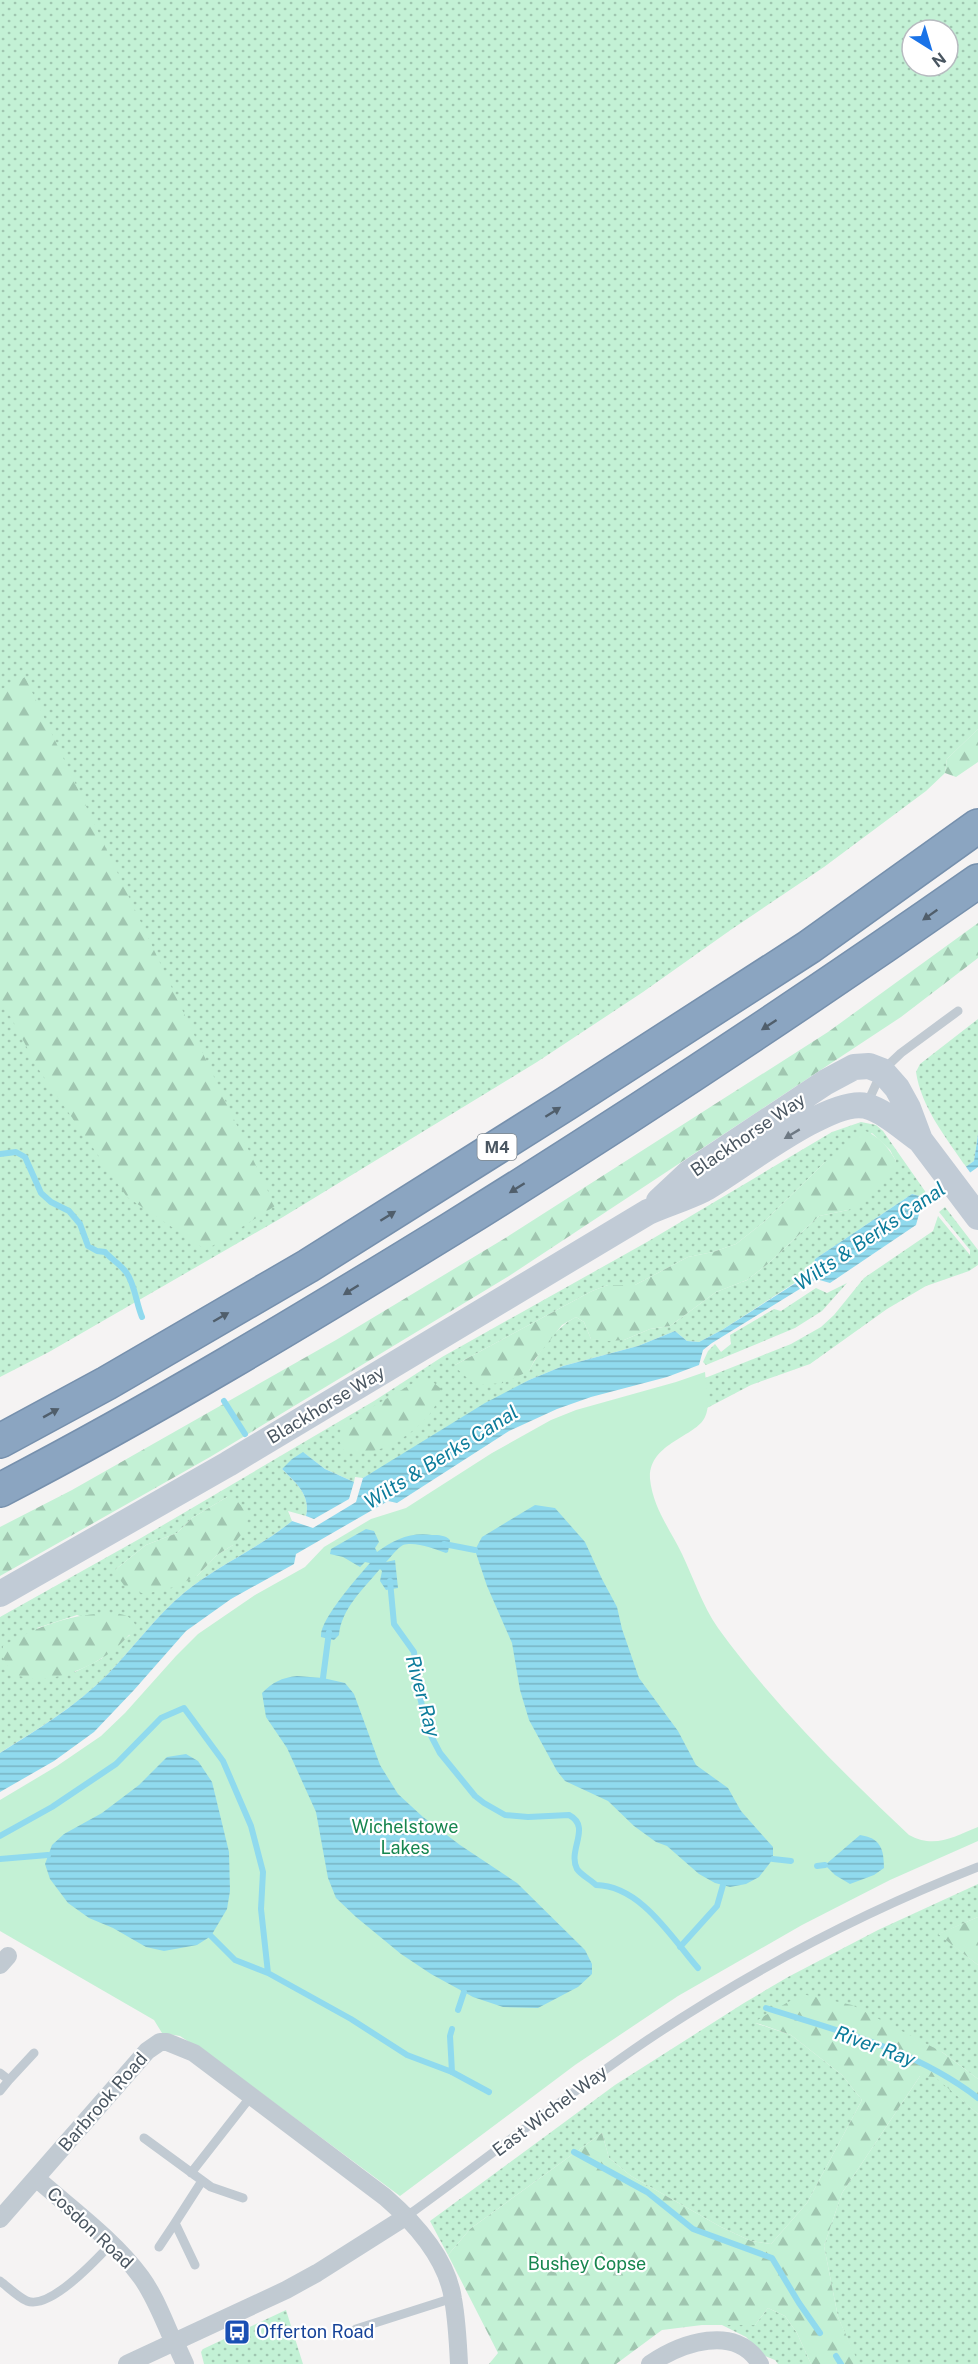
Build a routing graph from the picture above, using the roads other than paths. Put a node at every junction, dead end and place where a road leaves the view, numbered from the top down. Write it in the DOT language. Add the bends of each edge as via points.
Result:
graph roads {
  1 [pos="978,826"];
  2 [pos="978,881"];
  3 [pos="958,1011"];
  4 [pos="882,1071"];
  5 [pos="855,1107"];
  6 [pos="920,1140"];
  7 [pos="648,1212"];
  8 [pos="978,1217"];
  9 [pos="0,1441"];
  10 [pos="0,1491"];
  11 [pos="0,1594"];
  12 [pos="978,1867"];
  13 [pos="34,2053"];
  14 [pos="0,2073"];
  15 [pos="9,2080"];
  16 [pos="0,2091"];
  17 [pos="252,2095"];
  18 [pos="144,2138"];
  19 [pos="191,2173"];
  20 [pos="36,2178"];
  21 [pos="202,2181"];
  22 [pos="243,2198"];
  23 [pos="4,2207"];
  24 [pos="407,2216"];
  25 [pos="175,2223"];
  26 [pos="111,2244"];
  27 [pos="159,2247"];
  28 [pos="195,2265"];
  29 [pos="0,2281"];
  30 [pos="453,2298"];
  31 [pos="356,2329"];
  32 [pos="175,2342"];
  33 [pos="127,2364"];
  34 [pos="185,2364"];
  35 [pos="459,2364"];
  36 [pos="650,2364"];
  37 [pos="760,2364"];
  9 -- 1 [label="highway, M4, one-way" via="308,1266 809,947"];
  2 -- 10 [label="highway, M4, one-way" via="826,988 565,1158 329,1304"];
  3 -- 4 [label="lane"];
  4 -- 5 [label="lane"];
  4 -- 6 [label="main road" via="909,1108"];
  4 -- 7 [label="main road, Blackhorse Way" via="869,1066 854,1067 826,1082 689,1173"];
  5 -- 6 [label="main road" via="876,1110"];
  5 -- 7 [label="main road, Blackhorse Way, one-way" via="793,1132 703,1190"];
  6 -- 8 [label="main road"];
  7 -- 11 [label="main road, Blackhorse Way" via="228,1464"];
  12 -- 24 [label="lane, East Wichel Way" via="856,1921 698,2008 611,2065"];
  13 -- 15 [label="lane"];
  14 -- 15 [label="lane"];
  15 -- 16 [label="lane"];
  17 -- 19 [label="lane"];
  17 -- 20 [label="street, Barbrook Road" via="194,2054 173,2043 160,2042 132,2067"];
  17 -- 24 [label="street, Barbrook Road"];
  18 -- 19 [label="lane"];
  19 -- 21 [label="lane"];
  20 -- 23 [label="street, Barbrook Road"];
  20 -- 26 [label="street, Cosdon Road"];
  21 -- 22 [label="lane"];
  21 -- 25 [label="lane"];
  24 -- 30 [label="street, Barbrook Road" via="438,2260"];
  24 -- 32 [label="street, East Wichel Way" via="286,2290"];
  25 -- 27 [label="lane"];
  25 -- 28 [label="lane"];
  26 -- 29 [label="lane" via="86,2271 38,2302 27,2301"];
  26 -- 32 [label="street, Cosdon Road" via="142,2278"];
  30 -- 31 [label="lane"];
  30 -- 35 [label="street, Barbrook Road"];
  32 -- 33 [label="street, East Wichel Way"];
  32 -- 34 [label="street"];
  36 -- 37 [label="street" via="687,2344 726,2340 742,2344"];
}
